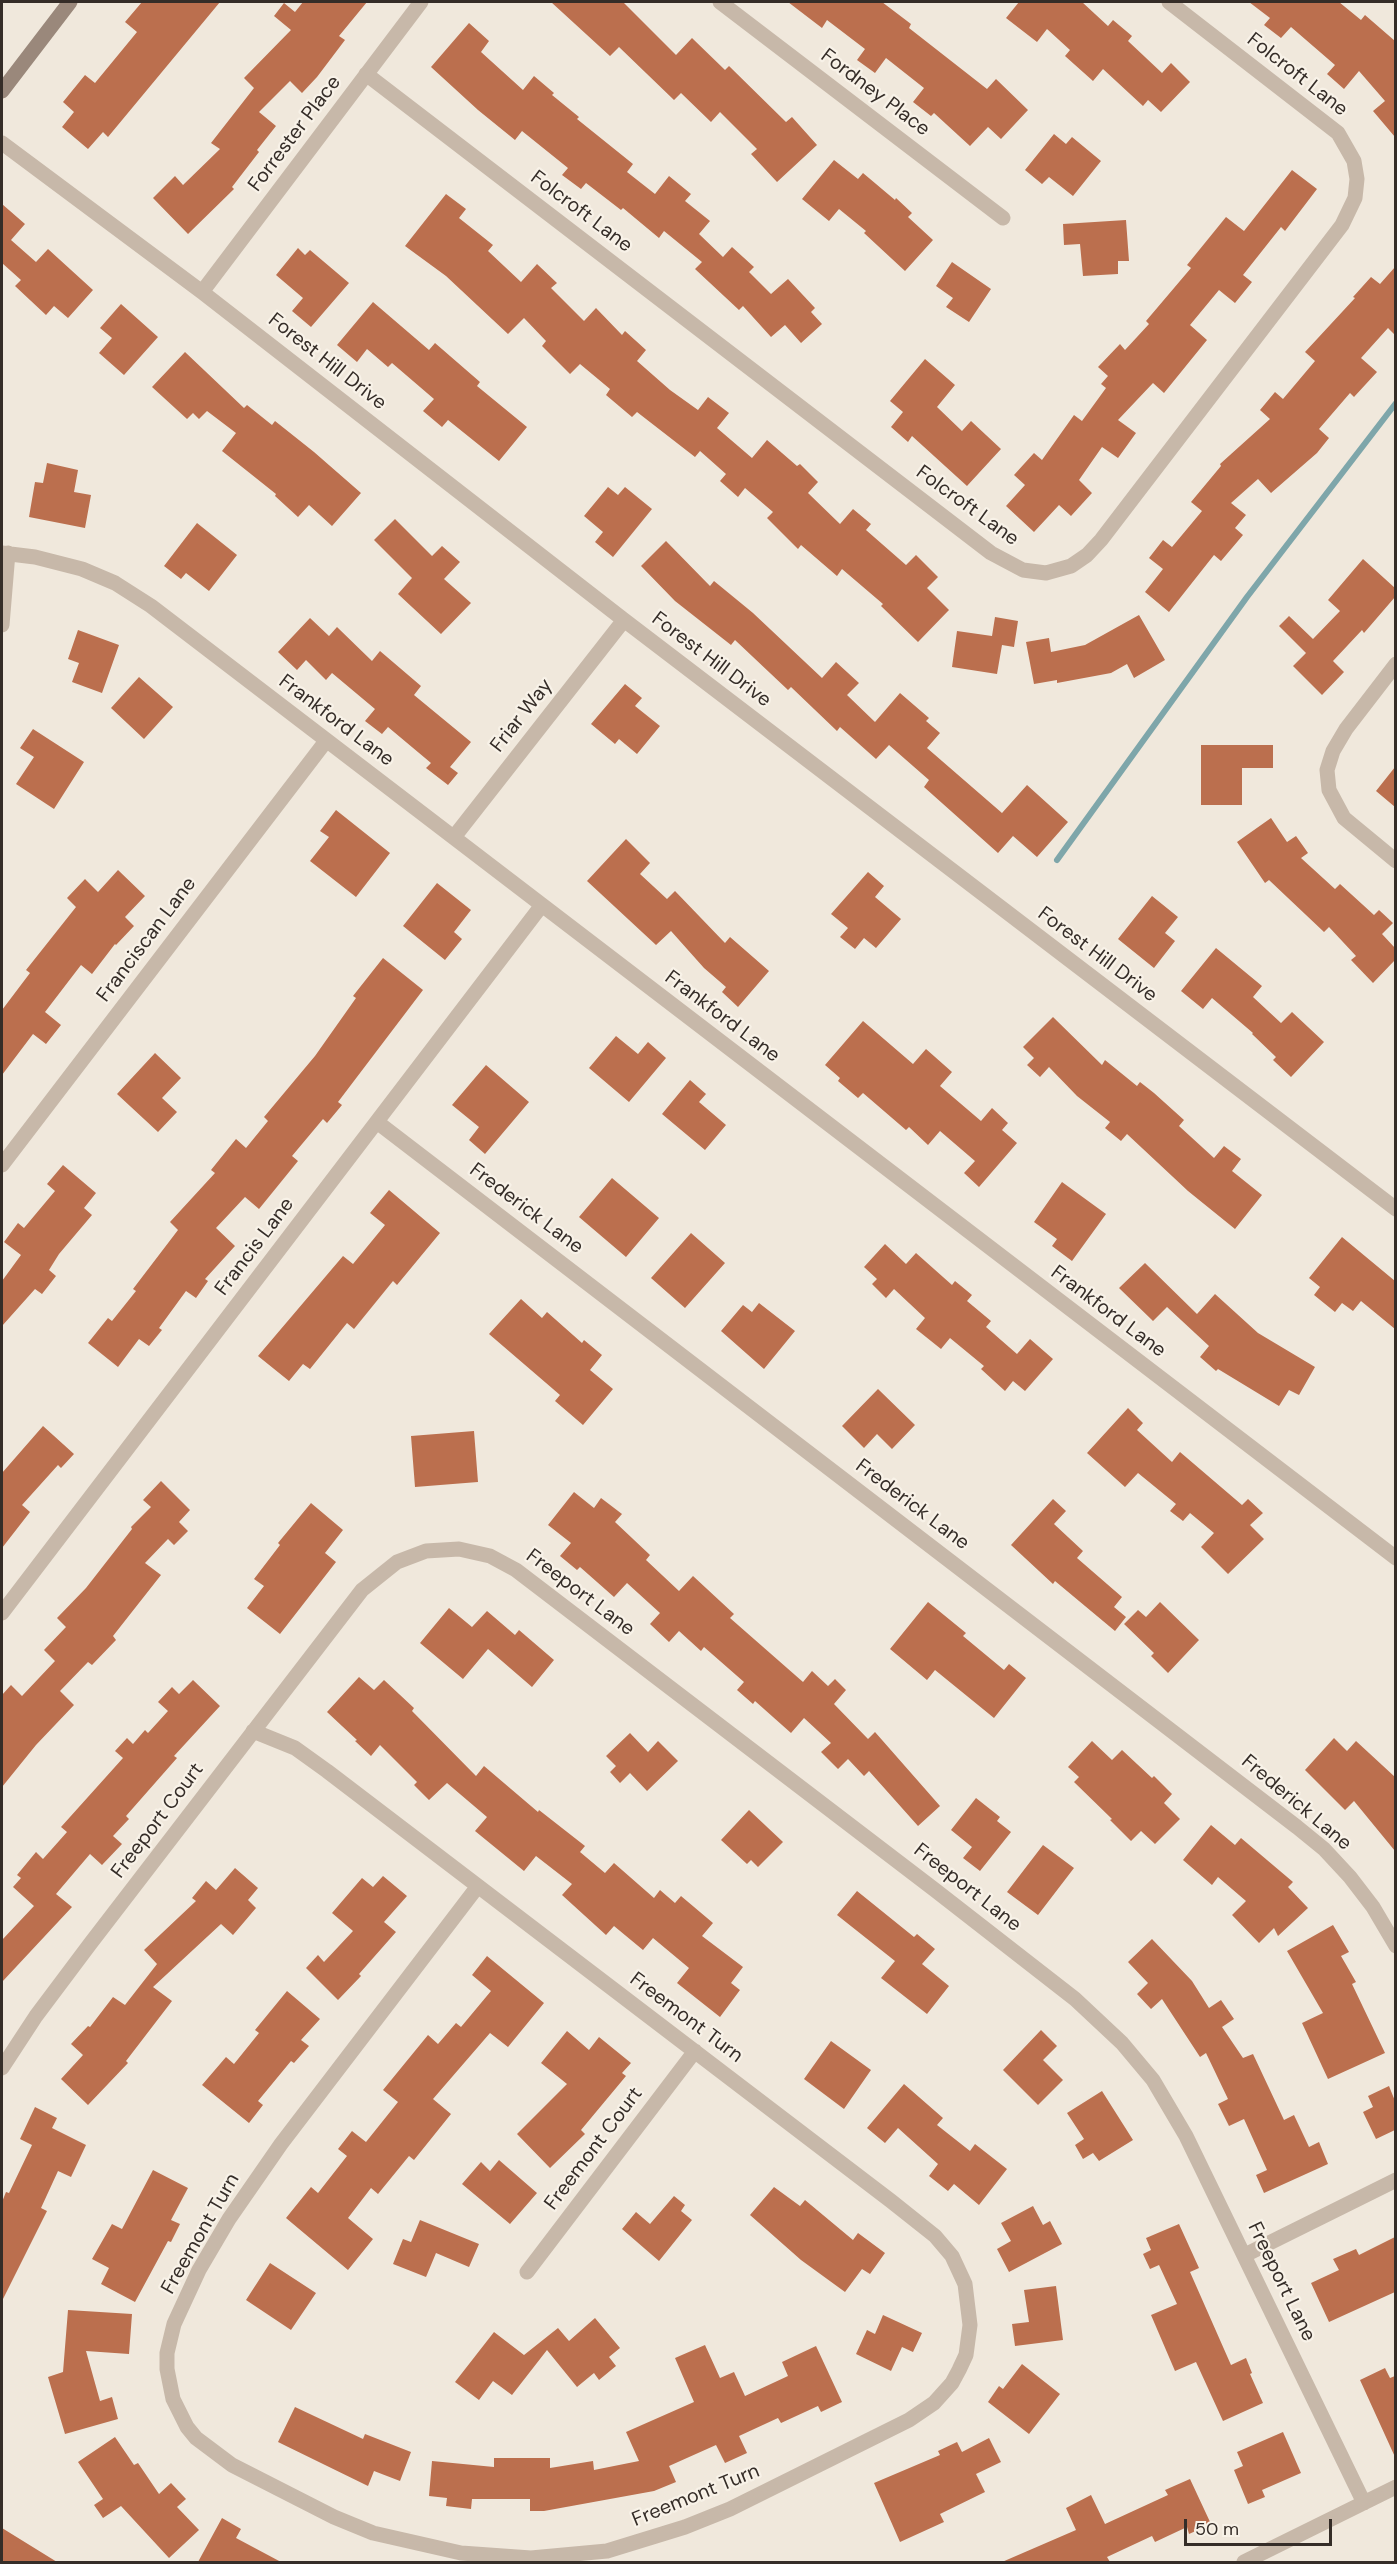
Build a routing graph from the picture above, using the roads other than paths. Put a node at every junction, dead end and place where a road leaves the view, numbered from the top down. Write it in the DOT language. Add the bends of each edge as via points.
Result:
graph roads {
  1 [pos="70,2"];
  2 [pos="422,2"];
  3 [pos="720,2"];
  4 [pos="1169,2"];
  5 [pos="366,74"];
  6 [pos="2,91"];
  7 [pos="2,143"];
  8 [pos="1004,219"];
  9 [pos="202,292"];
  10 [pos="5,553"];
  11 [pos="624,620"];
  12 [pos="2,626"];
  13 [pos="1395,664"];
  14 [pos="326,741"];
  15 [pos="454,837"];
  16 [pos="1395,861"];
  17 [pos="542,906"];
  18 [pos="377,1122"];
  19 [pos="2,1165"];
  20 [pos="1395,1209"];
  21 [pos="1395,1558"];
  22 [pos="351,1603"];
  23 [pos="2,1613"];
  24 [pos="253,1731"];
  25 [pos="478,1886"];
  26 [pos="1395,1946"];
  27 [pos="695,2051"];
  28 [pos="2,2068"];
  29 [pos="1395,2180"];
  30 [pos="1245,2255"];
  31 [pos="527,2272"];
  32 [pos="1395,2487"];
  33 [pos="1364,2503"];
  34 [pos="1244,2562"];
  1 -- 6 [label="street"];
  2 -- 5 [label="street, Forrester Place"];
  3 -- 8 [label="street, Fordney Place"];
  4 -- 5 [label="street, Folcroft Lane" via="1338,133 1354,161 1355,198 1342,225 1101,540 1071,566 1046,573 1023,570 984,547"];
  5 -- 9 [label="street, Forrester Place"];
  7 -- 9 [label="street, Forest Hill Drive"];
  9 -- 11 [label="street, Forest Hill Drive"];
  10 -- 12 [label="street"];
  10 -- 14 [label="street, Frankford Lane" via="57,561 115,583 151,606"];
  11 -- 15 [label="street, Friar Way"];
  11 -- 20 [label="street, Forest Hill Drive"];
  13 -- 16 [label="street" via="1346,729 1327,770 1332,797 1344,818"];
  14 -- 15 [label="street, Frankford Lane"];
  14 -- 19 [label="street, Franciscan Lane"];
  15 -- 17 [label="street, Frankford Lane"];
  17 -- 18 [label="street, Francis Lane"];
  17 -- 21 [label="street, Frankford Lane"];
  18 -- 23 [label="street, Francis Lane"];
  18 -- 26 [label="street, Frederick Lane" via="1297,1827 1350,1877"];
  22 -- 24 [label="street, Freeport Court"];
  22 -- 30 [label="street, Freeport Lane" via="384,1570 426,1551 476,1551 516,1570 936,1890 1106,2027 1165,2098"];
  24 -- 25 [label="street, Freemont Turn" via="309,1757"];
  24 -- 28 [label="street, Freeport Court" via="76,1963"];
  25 -- 27 [label="street, Freemont Turn"];
  25 -- 27 [label="street, Freemont Turn" via="264,2169 214,2243 174,2324 167,2353 173,2399 187,2427 217,2456 334,2517 392,2539 482,2556 564,2556 633,2545 707,2518 909,2420 934,2403 952,2383 969,2341 968,2296 952,2256 910,2215"];
  27 -- 31 [label="street, Freemont Court"];
  29 -- 30 [label="street"];
  30 -- 33 [label="street, Freeport Lane"];
  32 -- 33 [label="street"];
  33 -- 34 [label="street"];
}
